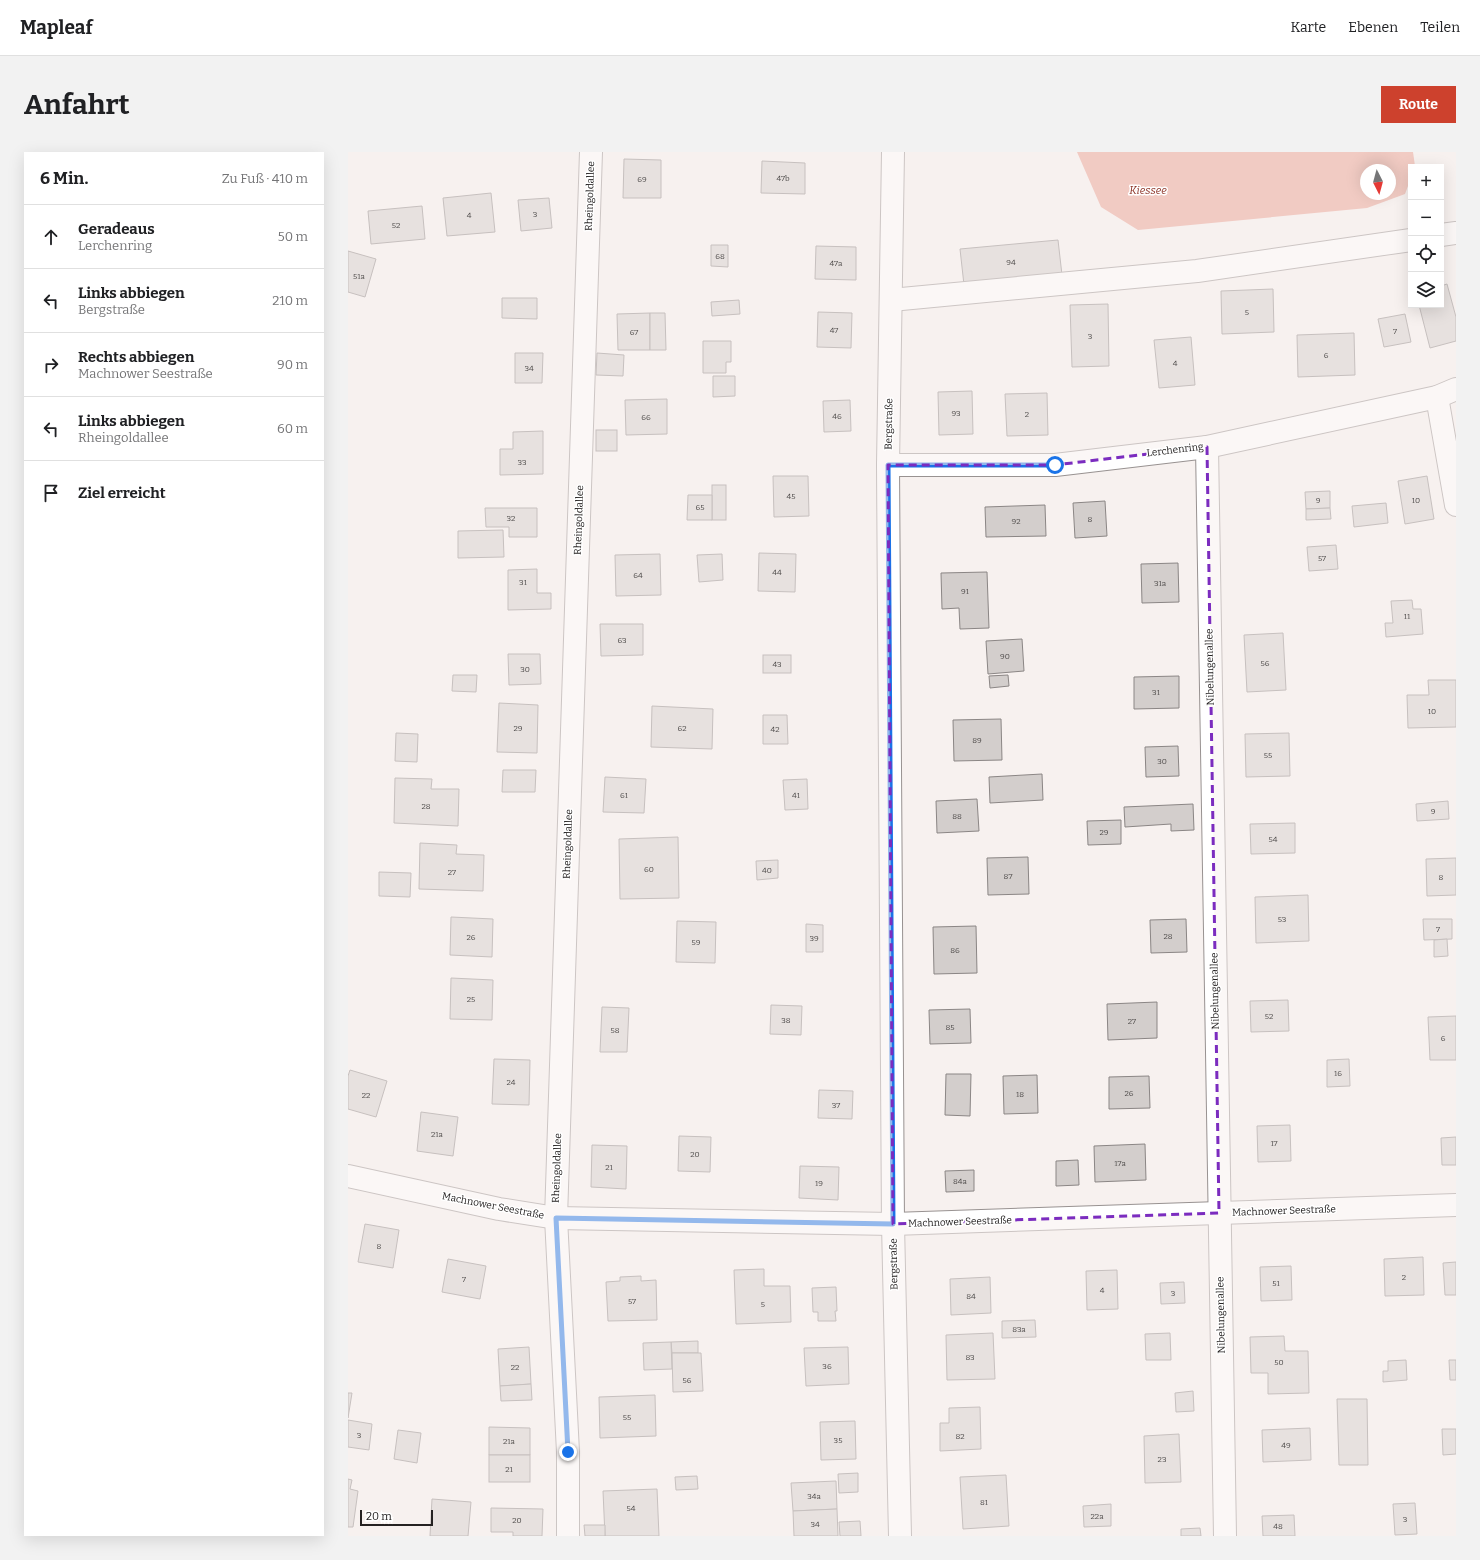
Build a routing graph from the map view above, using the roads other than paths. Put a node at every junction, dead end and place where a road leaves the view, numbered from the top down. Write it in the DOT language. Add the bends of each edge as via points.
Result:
graph roads {
  1 [pos="591,152"];
  2 [pos="893,152"];
  3 [pos="1456,233"];
  4 [pos="1444,235"];
  5 [pos="1408,240"];
  6 [pos="891,300"];
  7 [pos="1446,393"];
  8 [pos="1207,447"];
  9 [pos="888,465"];
  10 [pos="1456,505"];
  11 [pos="348,1176"];
  12 [pos="1456,1204"];
  13 [pos="1219,1213"];
  14 [pos="556,1218"];
  15 [pos="893,1224"];
  16 [pos="568,1536"];
  17 [pos="900,1536"];
  18 [pos="1226,1536"];
  1 -- 14 [label="street, Rheingoldallee"];
  2 -- 6 [label="street, Bergstraße"];
  3 -- 4 [label="street"];
  5 -- 6 [label="street" via="1197,270"];
  6 -- 9 [label="street, Bergstraße"];
  7 -- 8 [label="street, Lerchenring"];
  7 -- 10 [label="street"];
  8 -- 9 [label="street, Lerchenring" via="1055,465"];
  8 -- 13 [label="street, Nibelungenallee"];
  9 -- 15 [label="street, Bergstraße"];
  11 -- 14 [label="street, Machnower Seestraße" via="499,1209"];
  12 -- 13 [label="street, Machnower Seestraße"];
  13 -- 15 [label="street, Machnower Seestraße"];
  13 -- 18 [label="street, Nibelungenallee"];
  14 -- 15 [label="street, Machnower Seestraße"];
  14 -- 16 [label="street, Rheingoldallee" via="568,1452"];
  15 -- 17 [label="street, Bergstraße"];
}
